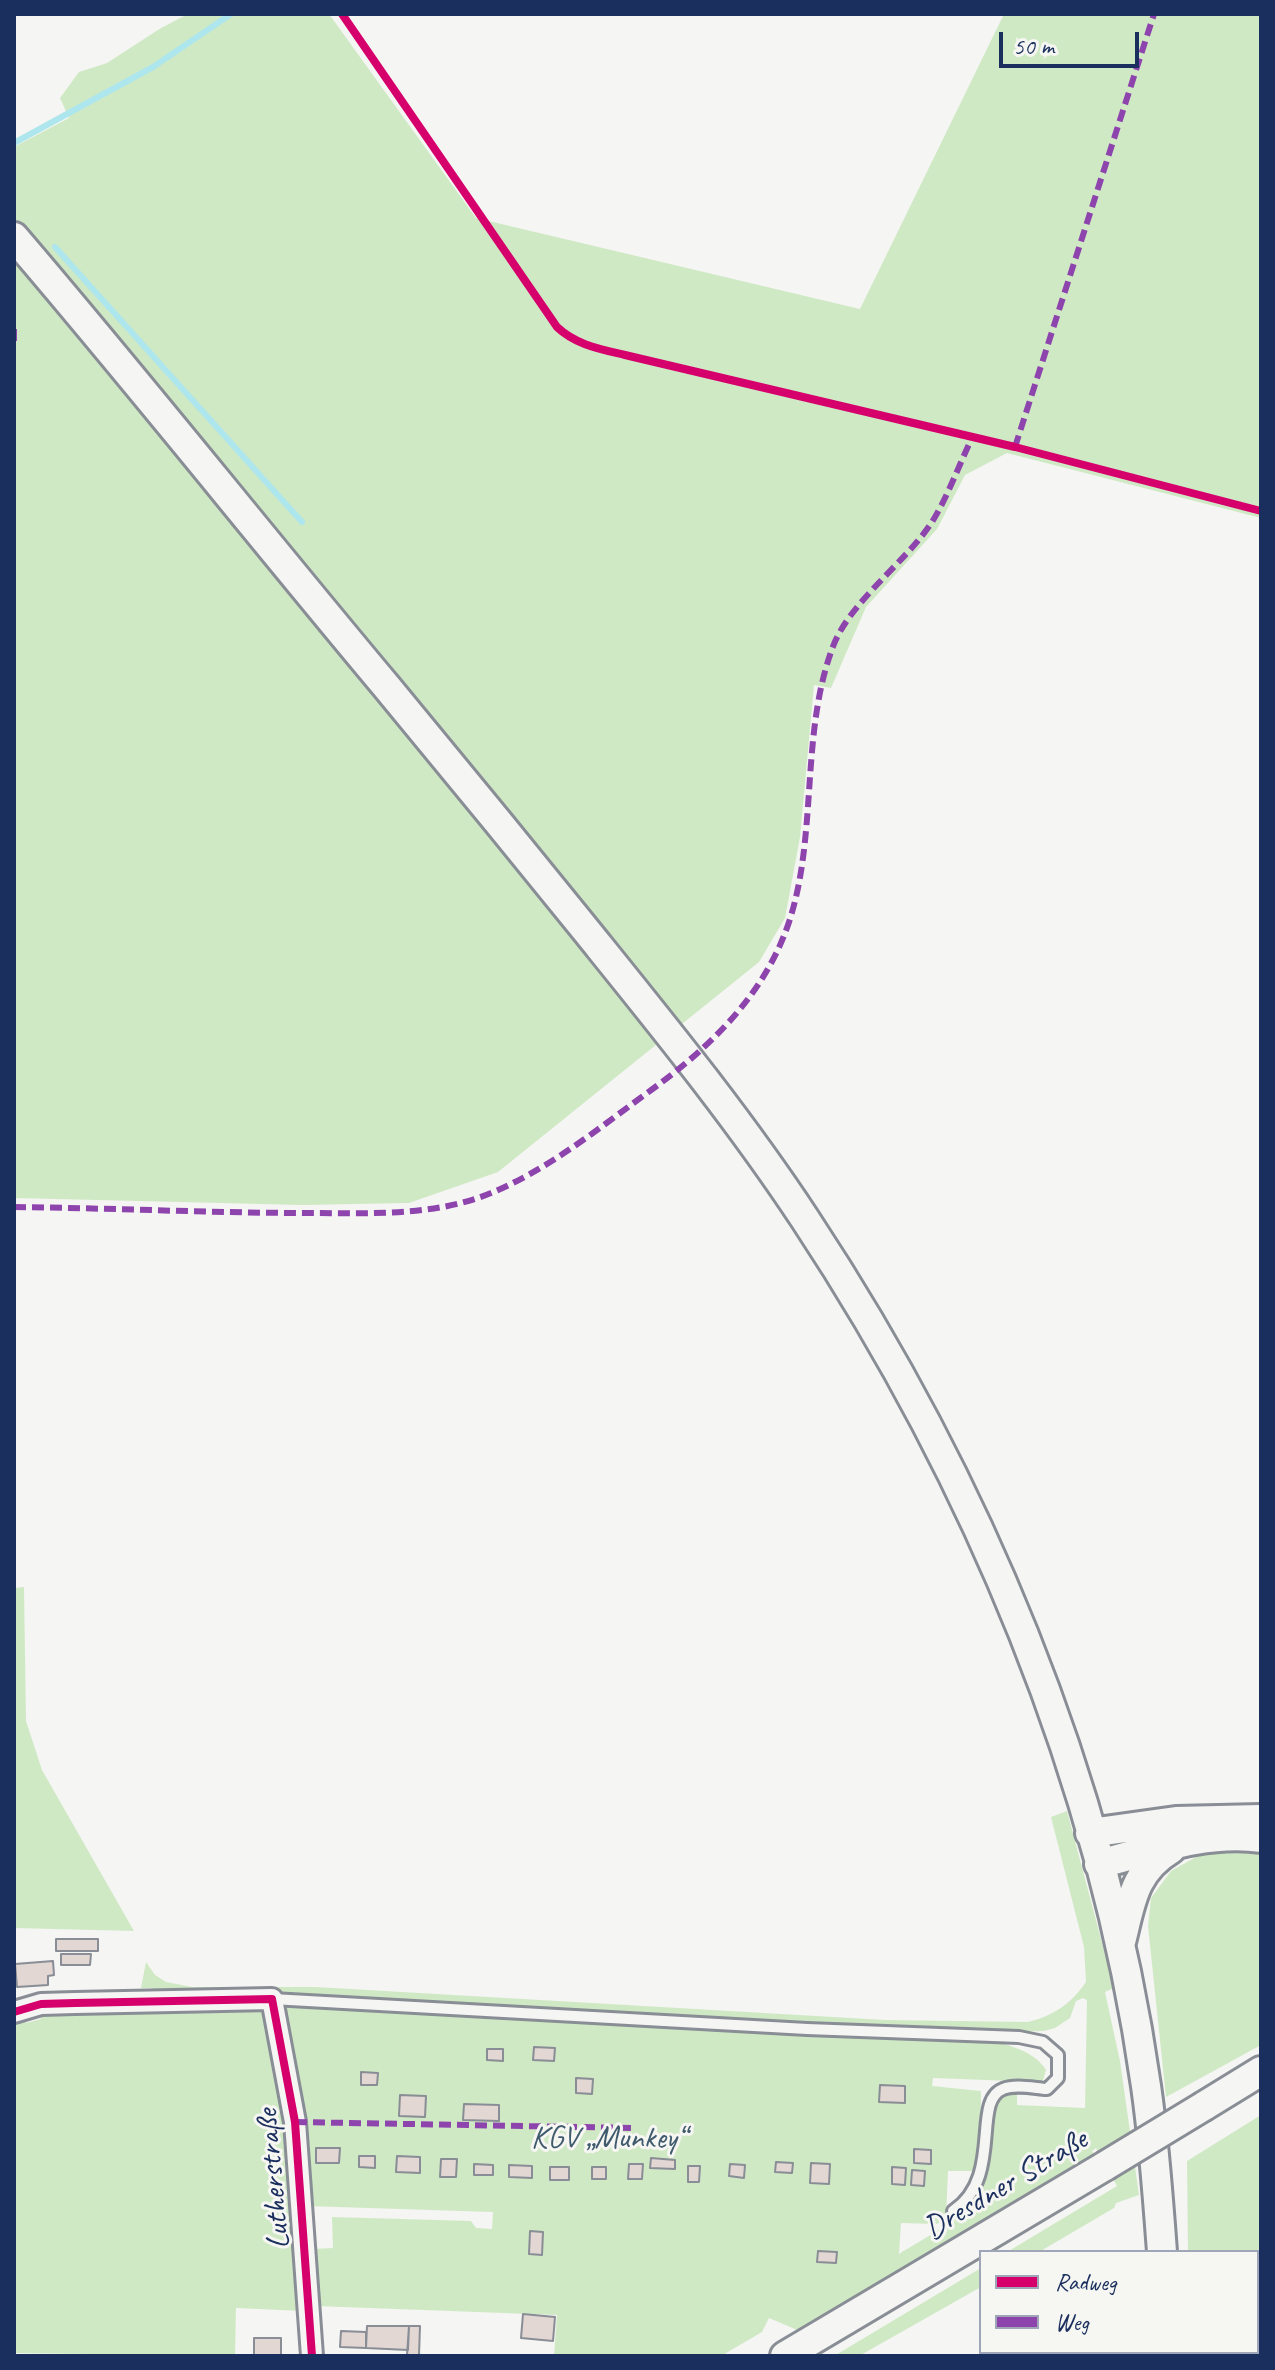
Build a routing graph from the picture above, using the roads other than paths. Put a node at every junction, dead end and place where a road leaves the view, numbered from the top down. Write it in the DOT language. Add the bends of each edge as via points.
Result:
graph roads {
  1 [pos="14,237"];
  2 [pos="1261,1819"];
  3 [pos="1090,1833"];
  4 [pos="1261,1838"];
  5 [pos="1182,1843"];
  6 [pos="1099,1864"];
  7 [pos="1119,1947"];
  8 [pos="272,1999"];
  9 [pos="14,2012"];
  10 [pos="1261,2071"];
  11 [pos="953,2211"];
  12 [pos="1162,2250"];
  13 [pos="312,2356"];
  14 [pos="785,2356"];
  1 -- 3 [label="main road" via="665,1027 805,1219 872,1325 953,1473 1039,1674"];
  2 -- 3 [label="main road" via="1176,1821"];
  3 -- 6 [label="main road"];
  4 -- 5 [label="main road"];
  5 -- 6 [label="main road"];
  5 -- 7 [label="main road" via="1157,1857 1142,1875"];
  6 -- 7 [label="main road"];
  7 -- 12 [label="main road" via="1146,2084"];
  8 -- 9 [label="street" via="41,2004"];
  8 -- 11 [label="lane" via="1043,2042 1058,2055 1058,2078 1047,2089 1007,2087 991,2099 979,2179 971,2196"];
  8 -- 13 [label="street, Lutherstraße" via="295,2122"];
  10 -- 14 [label="main road, Dresdner Straße, bridge"];
}
